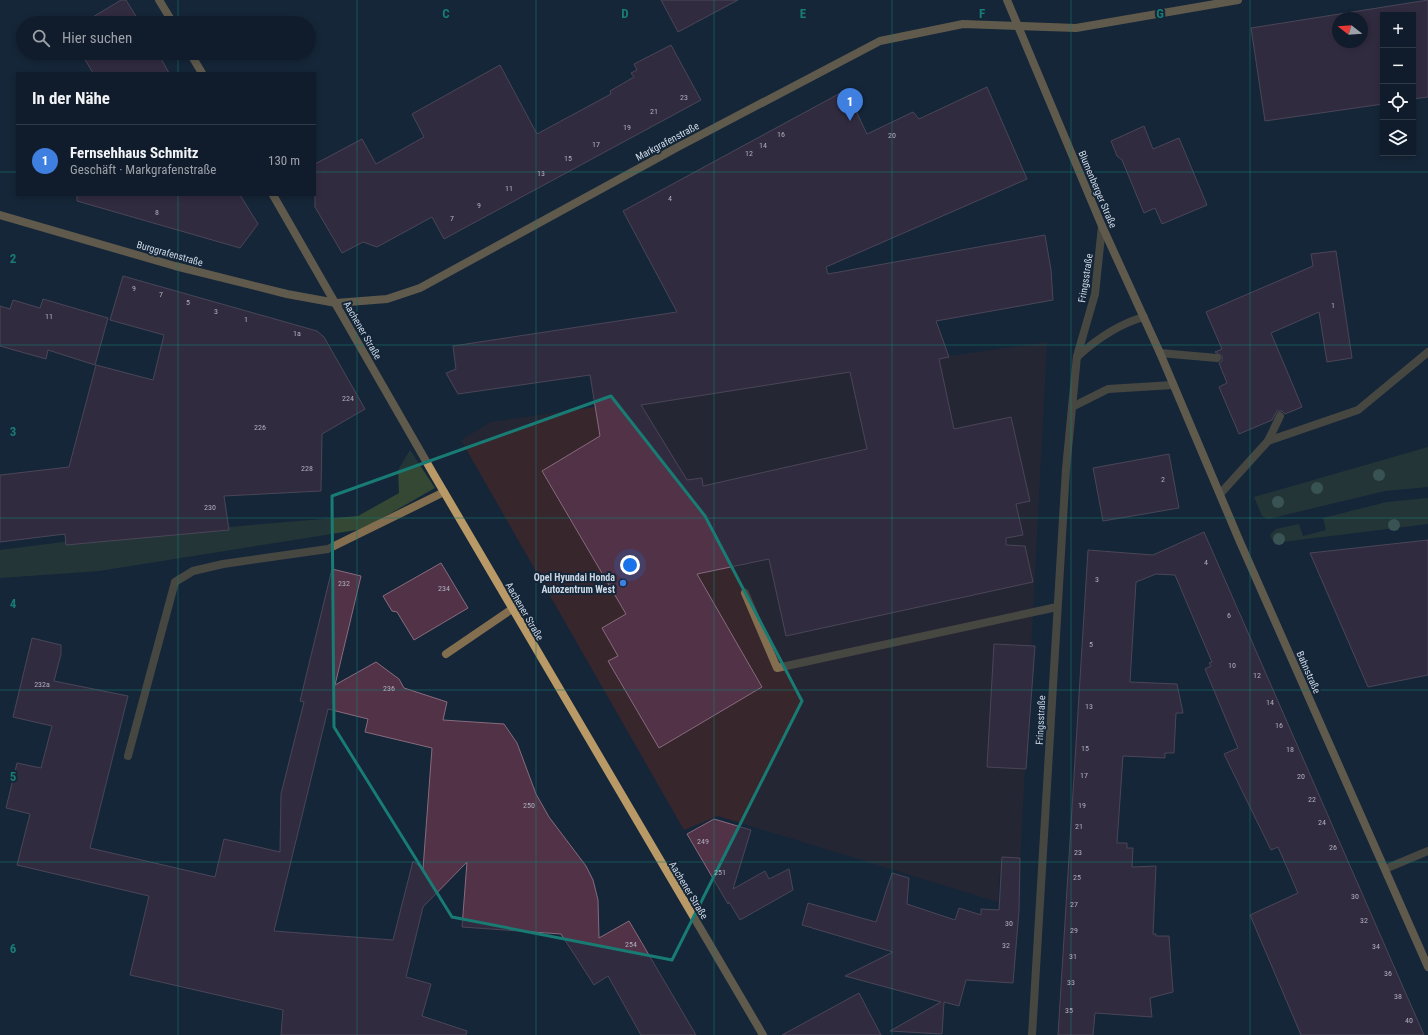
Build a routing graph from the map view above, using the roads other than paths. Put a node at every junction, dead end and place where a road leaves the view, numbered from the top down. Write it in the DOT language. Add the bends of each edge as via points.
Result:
graph roads {
  1 [pos="159,0"];
  2 [pos="1007,0"];
  3 [pos="1238,0"];
  4 [pos="168,16"];
  5 [pos="1017,25"];
  6 [pos="194,60"];
  7 [pos="201,72"];
  8 [pos="274,196"];
  9 [pos="0,215"];
  10 [pos="1102,226"];
  11 [pos="336,303"];
  12 [pos="1144,317"];
  13 [pos="1428,352"];
  14 [pos="1160,353"];
  15 [pos="1077,356"];
  16 [pos="1217,358"];
  17 [pos="1173,385"];
  18 [pos="1072,407"];
  19 [pos="1280,416"];
  20 [pos="1268,442"];
  21 [pos="444,492"];
  22 [pos="1220,494"];
  23 [pos="744,594"];
  24 [pos="1057,607"];
  25 [pos="512,609"];
  26 [pos="446,654"];
  27 [pos="128,756"];
  28 [pos="1428,851"];
  29 [pos="1385,869"];
  30 [pos="1428,967"];
  31 [pos="763,1035"];
  32 [pos="1032,1035"];
  1 -- 4 [label="street"];
  2 -- 5 [label="street, Blumenberger Straße"];
  3 -- 5 [label="street, Markgrafenstraße" via="1076,28"];
  5 -- 10 [label="street, Blumenberger Straße"];
  5 -- 11 [label="street, Markgrafenstraße" via="963,24 880,41 676,148 420,288 387,300"];
  6 -- 7 [label="street"];
  8 -- 11 [label="street, Aachener Straße"];
  9 -- 11 [label="street, Burggrafenstraße" via="175,266 287,294"];
  10 -- 12 [label="street, Blumenberger Straße"];
  10 -- 15 [label="street, Fringsstraße" via="1095,294"];
  11 -- 21 [label="street, Aachener Straße"];
  12 -- 14 [label="street, Blumenberger Straße"];
  12 -- 15 [label="street" via="1124,324 1099,338"];
  13 -- 20 [label="street" via="1358,410"];
  14 -- 16 [label="street"];
  14 -- 17 [label="street, Blumenberger Straße"];
  15 -- 18 [label="street, Fringsstraße"];
  17 -- 18 [label="street" via="1108,389"];
  17 -- 22 [label="street, Bahnstraße"];
  18 -- 24 [label="street, Fringsstraße"];
  19 -- 20 [label="street"];
  20 -- 22 [label="street"];
  21 -- 25 [label="street, Aachener Straße"];
  21 -- 27 [label="street" via="328,549 223,564 193,571 175,582"];
  22 -- 29 [label="street, Bahnstraße"];
  23 -- 24 [label="street" via="777,668"];
  24 -- 32 [label="street, Fringsstraße"];
  25 -- 26 [label="street"];
  25 -- 31 [label="street, Aachener Straße"];
  28 -- 29 [label="street"];
  29 -- 30 [label="street, Bahnstraße"];
}
